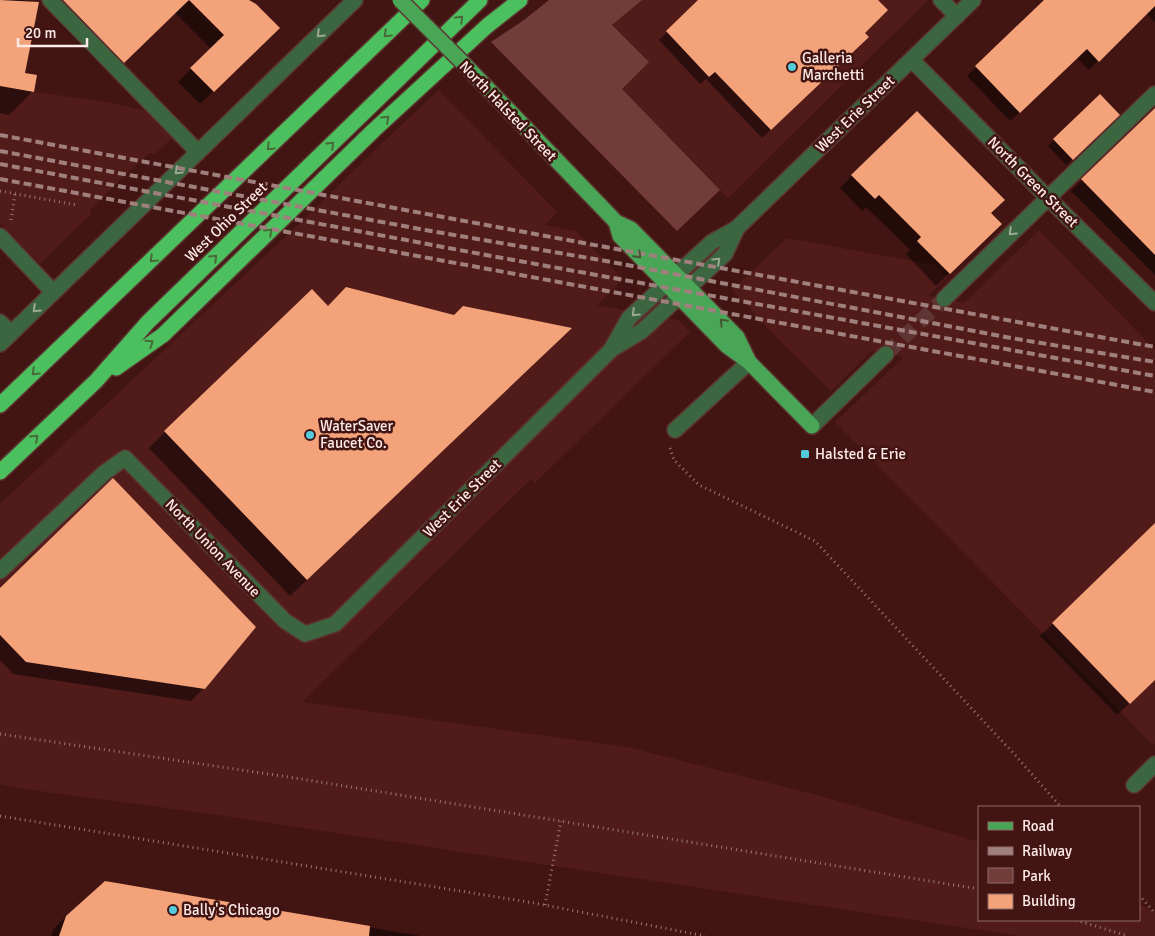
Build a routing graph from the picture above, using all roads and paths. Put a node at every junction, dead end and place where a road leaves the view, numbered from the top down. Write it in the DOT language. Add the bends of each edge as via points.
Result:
graph roads {
  1 [pos="354,0"];
  2 [pos="400,0"];
  3 [pos="422,0"];
  4 [pos="480,0"];
  5 [pos="520,0"];
  6 [pos="942,0"];
  7 [pos="973,0"];
  8 [pos="57,2"];
  9 [pos="957,16"];
  10 [pos="912,60"];
  11 [pos="1155,94"];
  12 [pos="198,152"];
  13 [pos="0,191"];
  14 [pos="15,194"];
  15 [pos="1047,197"];
  16 [pos="76,205"];
  17 [pos="10,224"];
  18 [pos="737,228"];
  19 [pos="0,236"];
  20 [pos="671,279"];
  21 [pos="53,292"];
  22 [pos="684,292"];
  23 [pos="944,299"];
  24 [pos="1155,303"];
  25 [pos="0,322"];
  26 [pos="5,338"];
  27 [pos="612,349"];
  28 [pos="886,354"];
  29 [pos="749,362"];
  30 [pos="96,381"];
  31 [pos="0,405"];
  32 [pos="812,426"];
  33 [pos="675,430"];
  34 [pos="0,472"];
  35 [pos="0,572"];
  36 [pos="305,634"];
  37 [pos="0,734"];
  38 [pos="1155,764"];
  39 [pos="1134,785"];
  40 [pos="1060,806"];
  41 [pos="0,816"];
  42 [pos="561,821"];
  43 [pos="978,889"];
  44 [pos="1140,896"];
  45 [pos="545,905"];
  46 [pos="1155,913"];
  47 [pos="1079,921"];
  48 [pos="704,936"];
  49 [pos="1128,936"];
  1 -- 12 [label="street, one-way"];
  2 -- 20 [label="main road, North Halsted Street, bridge" via="616,222 620,236"];
  3 -- 31 [label="highway, West Ohio Street, one-way"];
  30 -- 4 [label="highway, West Ohio Street, one-way" via="148,322"];
  30 -- 5 [label="highway, one-way" via="163,334 374,130 487,26"];
  6 -- 9 [label="street"];
  7 -- 9 [label="street, West Erie Street"];
  8 -- 12 [label="street"];
  9 -- 10 [label="street, West Erie Street"];
  10 -- 15 [label="street, North Green Street"];
  10 -- 18 [label="street, West Erie Street"];
  11 -- 15 [label="street"];
  12 -- 21 [label="street, one-way"];
  13 -- 14 [label="path"];
  14 -- 16 [label="path"];
  14 -- 17 [label="path"];
  15 -- 23 [label="street, one-way"];
  15 -- 24 [label="street, North Green Street"];
  18 -- 20 [label="street, West Erie Street" via="712,242"];
  22 -- 18 [label="street, West Erie Street, one-way" via="725,254"];
  19 -- 21 [label="street"];
  20 -- 22 [label="main road, North Halsted Street"];
  20 -- 27 [label="street, West Erie Street, one-way" via="629,318"];
  21 -- 26 [label="street, one-way"];
  22 -- 27 [label="street, West Erie Street" via="642,331"];
  22 -- 29 [label="main road, North Halsted Street" via="727,346"];
  25 -- 26 [label="street"];
  27 -- 36 [label="street, West Erie Street" via="335,624"];
  28 -- 32 [label="street"];
  29 -- 32 [label="main road, North Halsted Street"];
  29 -- 33 [label="street"];
  34 -- 30 [label="highway, West Ohio Street, one-way"];
  33 -- 40 [label="path" via="668,442 674,460 699,485 815,540"];
  35 -- 36 [label="street, North Union Avenue" via="104,473 125,458 281,618"];
  37 -- 42 [label="path"];
  38 -- 39 [label="street"];
  41 -- 45 [label="path"];
  42 -- 43 [label="path"];
  42 -- 45 [label="path"];
  44 -- 46 [label="path"];
  45 -- 48 [label="path"];
  47 -- 49 [label="path"];
}
